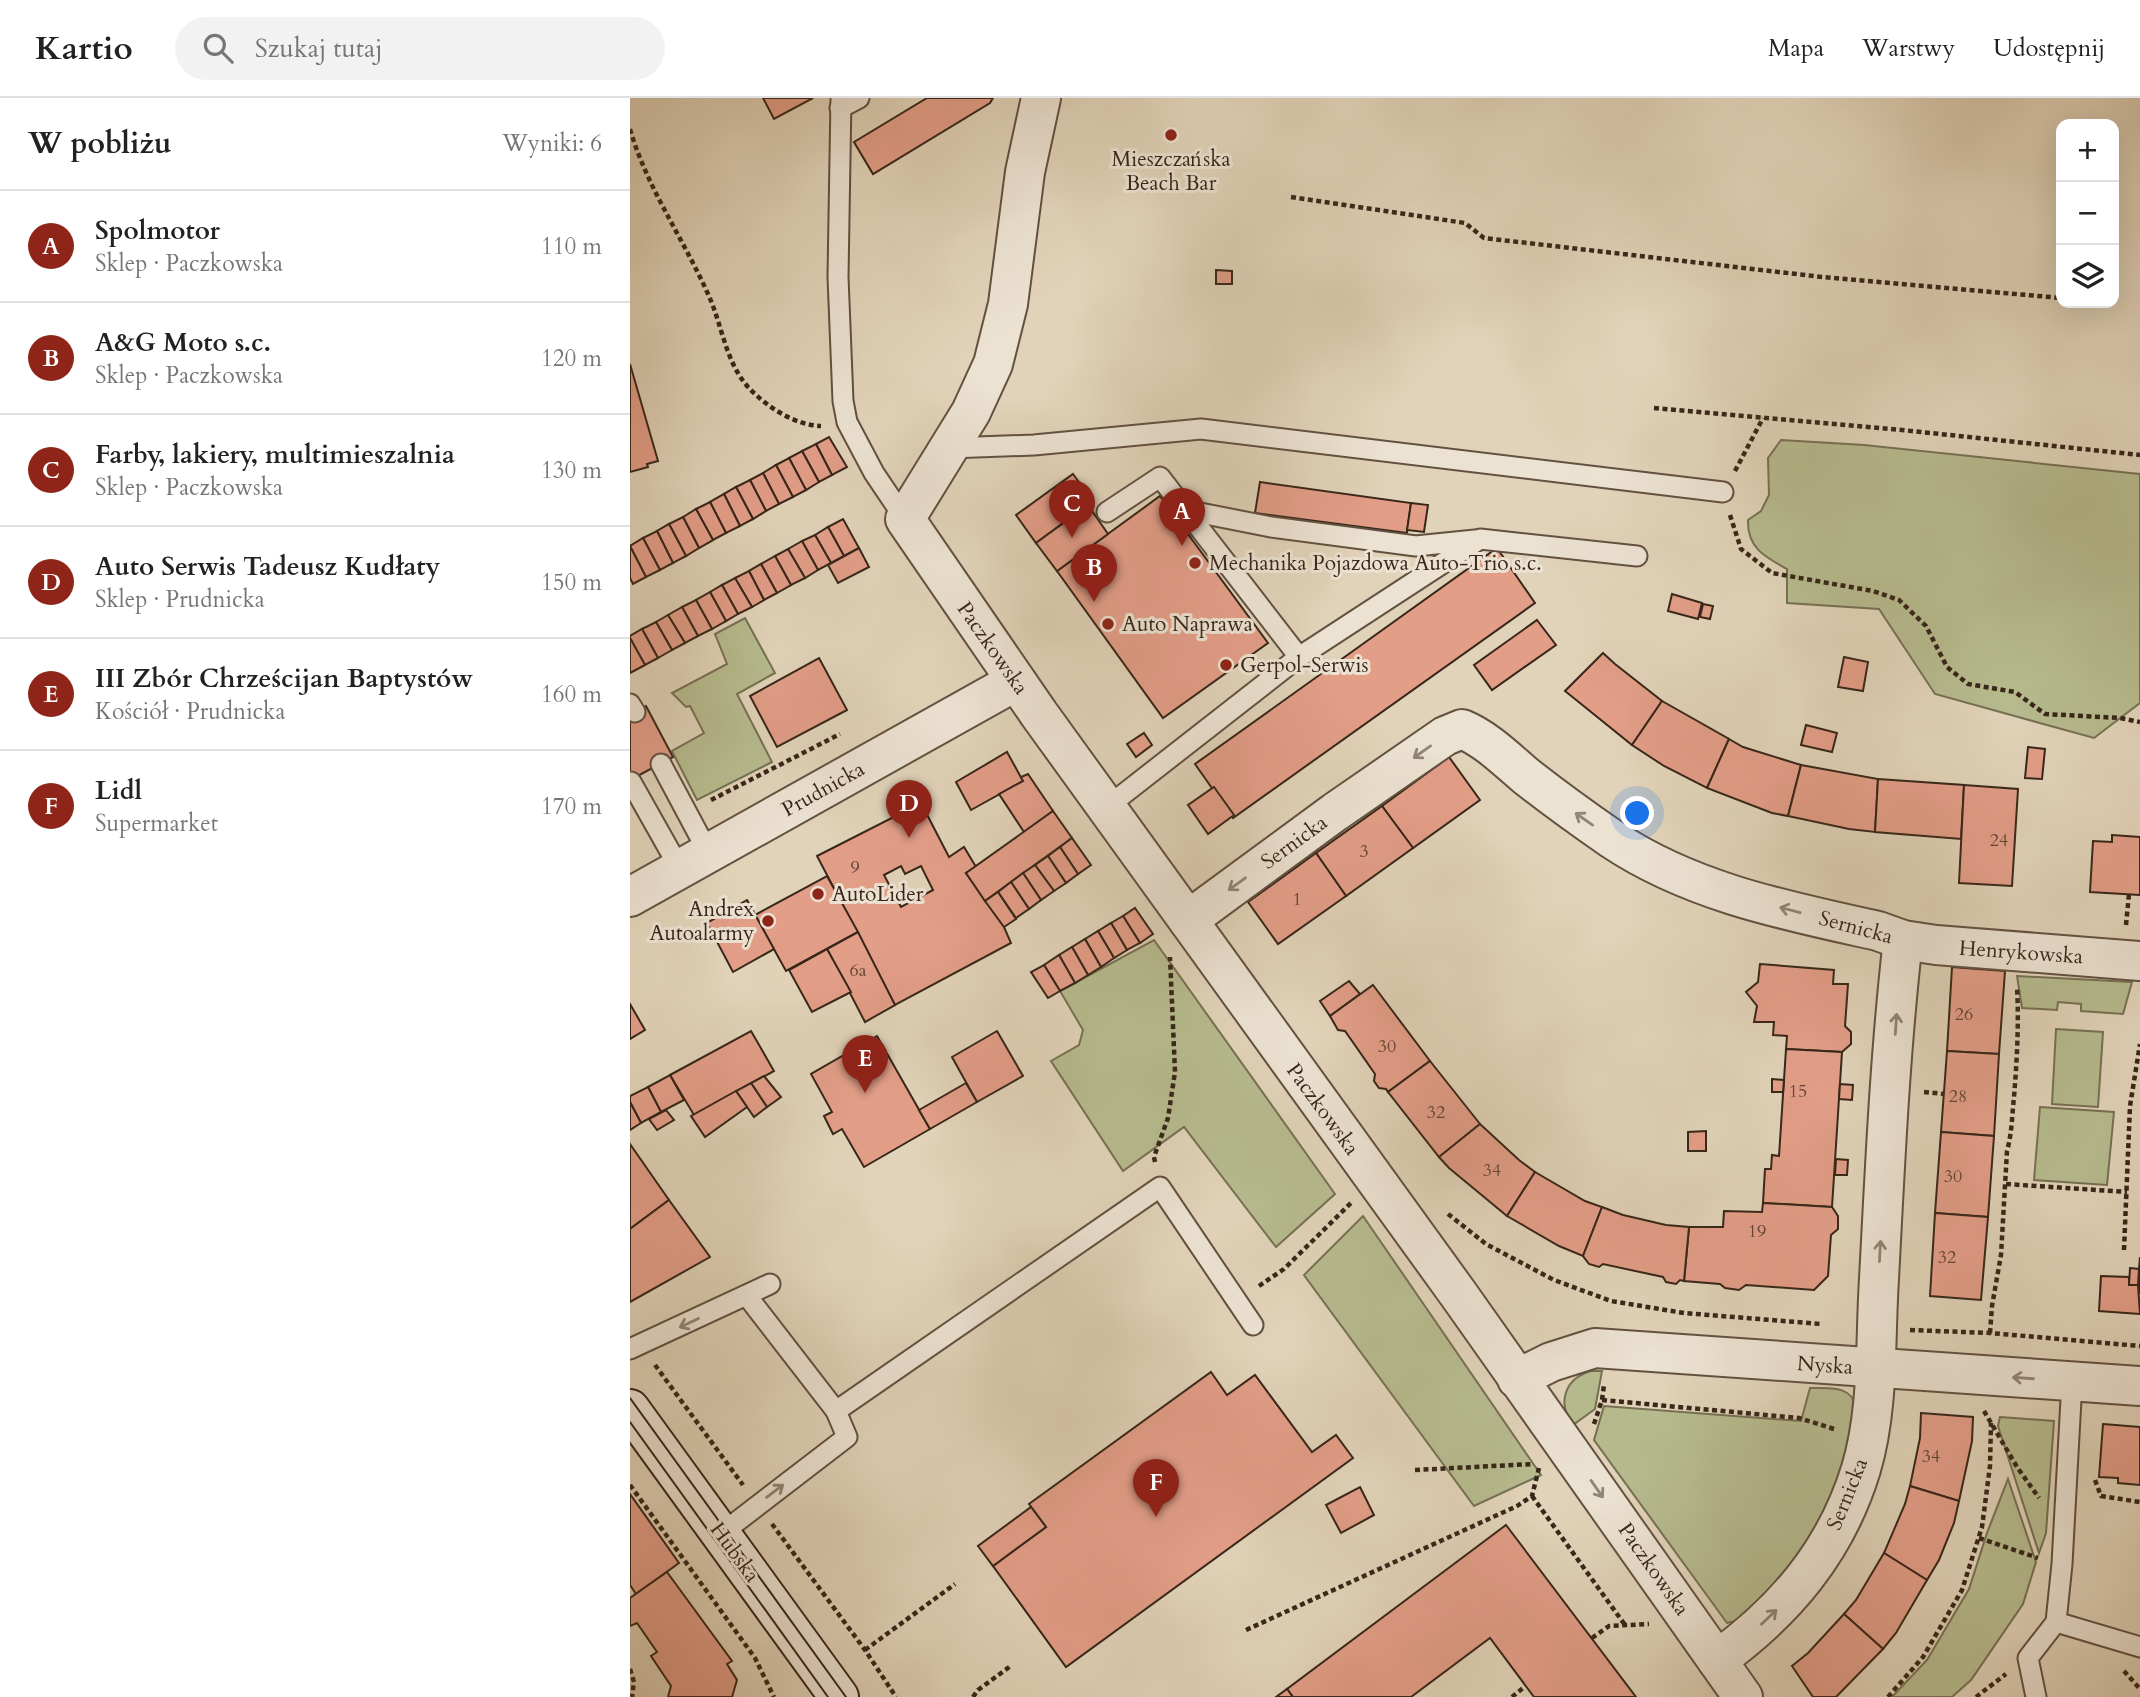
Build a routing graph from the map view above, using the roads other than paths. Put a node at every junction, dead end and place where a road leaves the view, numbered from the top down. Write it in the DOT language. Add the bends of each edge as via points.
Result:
graph roads {
  1 [pos="859,98"];
  2 [pos="1041,98"];
  3 [pos="840,103"];
  4 [pos="949,448"];
  5 [pos="1723,492"];
  6 [pos="1185,510"];
  7 [pos="1107,512"];
  8 [pos="905,519"];
  9 [pos="1479,540"];
  10 [pos="1637,556"];
  11 [pos="1299,657"];
  12 [pos="1016,681"];
  13 [pos="661,764"];
  14 [pos="631,782"];
  15 [pos="1107,807"];
  16 [pos="694,861"];
  17 [pos="630,897"];
  18 [pos="1188,920"];
  19 [pos="1903,940"];
  20 [pos="2133,946"];
  21 [pos="770,1283"];
  22 [pos="747,1296"];
  23 [pos="1253,1325"];
  24 [pos="630,1349"];
  25 [pos="1874,1368"];
  26 [pos="1517,1379"];
  27 [pos="2072,1381"];
  28 [pos="2140,1386"];
  29 [pos="630,1409"];
  30 [pos="836,1411"];
  31 [pos="722,1533"];
  32 [pos="2056,1622"];
  33 [pos="2140,1647"];
  34 [pos="1717,1660"];
  35 [pos="839,1697"];
  36 [pos="1743,1697"];
  37 [pos="2036,1697"];
  1 -- 3 [label="lane"];
  2 -- 4 [label="street" via="1025,172 1008,304 993,364"];
  3 -- 8 [label="lane" via="842,401 846,422"];
  4 -- 5 [label="lane" via="1201,429"];
  4 -- 8 [label="street"];
  6 -- 7 [label="lane" via="1160,477"];
  6 -- 9 [label="lane" via="1271,527 1416,546"];
  6 -- 11 [label="lane"];
  8 -- 12 [label="street, Paczkowska"];
  9 -- 10 [label="lane"];
  9 -- 11 [label="lane"];
  11 -- 15 [label="lane"];
  12 -- 15 [label="street, Paczkowska"];
  12 -- 16 [label="street, Prudnicka"];
  13 -- 16 [label="lane" via="686,812"];
  14 -- 16 [label="lane"];
  15 -- 18 [label="street, Paczkowska"];
  16 -- 17 [label="street, Prudnicka"];
  19 -- 18 [label="street, Sernicka, one-way" via="1709,888 1673,872 1614,841 1462,729 1346,804"];
  18 -- 26 [label="street, Paczkowska"];
  19 -- 20 [label="street, Henrykowska" via="1936,945"];
  25 -- 19 [label="street, Sernicka, one-way"];
  21 -- 22 [label="lane"];
  22 -- 24 [label="lane, one-way"];
  22 -- 30 [label="lane"];
  23 -- 30 [label="lane" via="1160,1186"];
  25 -- 26 [label="street, Nyska" via="1595,1348"];
  27 -- 25 [label="street, Nyska, one-way"];
  34 -- 25 [label="street, Sernicka, one-way" via="1768,1618 1811,1572 1843,1515 1861,1469"];
  26 -- 34 [label="street, Paczkowska, one-way"];
  27 -- 28 [label="street, Nyska"];
  27 -- 32 [label="lane"];
  29 -- 31 [label="street, Hubska"];
  31 -- 30 [label="lane, one-way" via="847,1437"];
  31 -- 35 [label="street, Hubska"];
  32 -- 33 [label="lane"];
  32 -- 37 [label="lane" via="2028,1658"];
  34 -- 36 [label="street, Paczkowska"];
}
